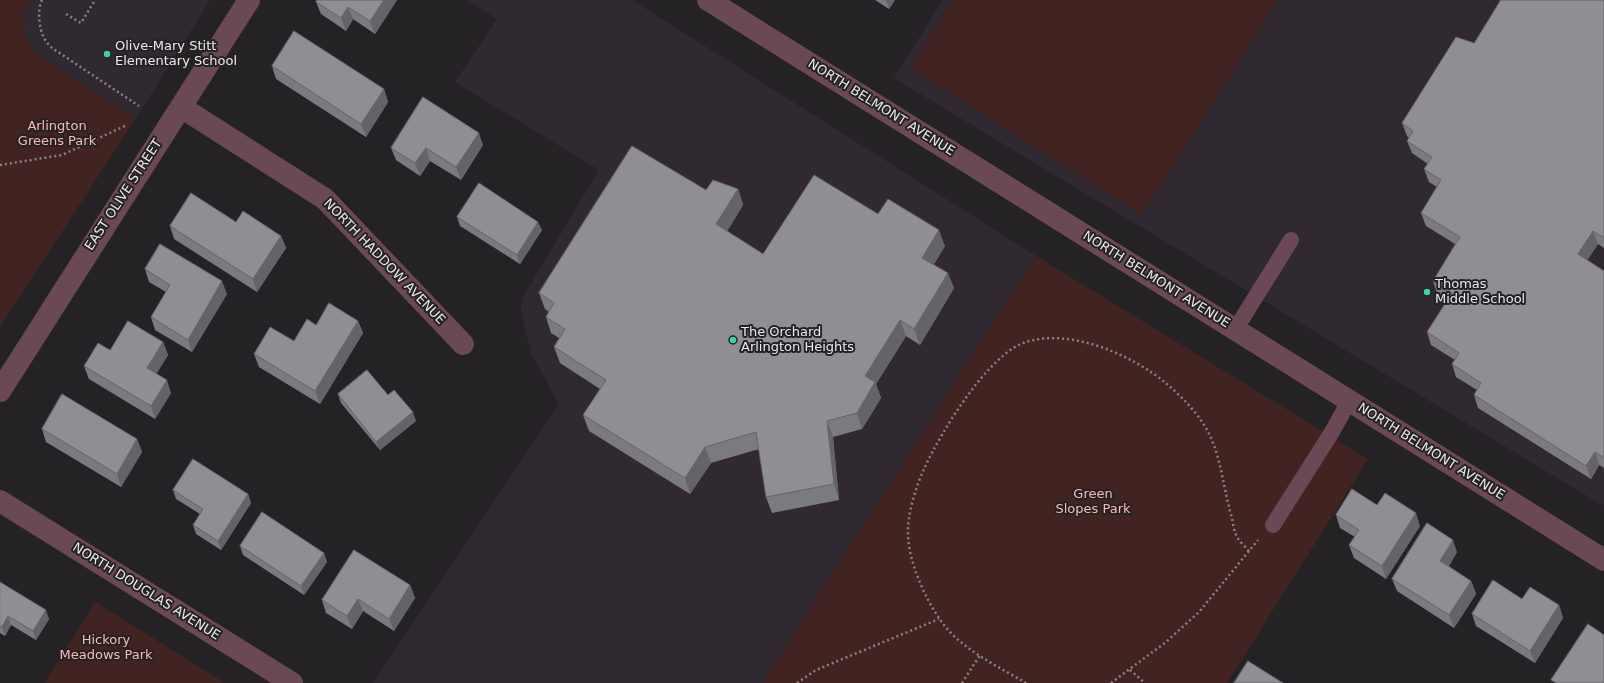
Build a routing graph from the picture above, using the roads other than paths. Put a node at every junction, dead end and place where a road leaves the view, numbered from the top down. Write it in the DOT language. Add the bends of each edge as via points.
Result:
graph roads {
  1 [pos="249,0"];
  2 [pos="708,0"];
  3 [pos="181,107"];
  4 [pos="1291,240"];
  5 [pos="1235,330"];
  6 [pos="463,344"];
  7 [pos="0,391"];
  8 [pos="1349,401"];
  9 [pos="0,501"];
  10 [pos="1273,525"];
  11 [pos="1604,560"];
  12 [pos="292,683"];
  1 -- 3 [label="street, EAST OLIVE STREET"];
  2 -- 5 [label="street, NORTH BELMONT AVENUE"];
  3 -- 6 [label="street, NORTH HADDOW AVENUE" via="325,199"];
  3 -- 7 [label="street, EAST OLIVE STREET"];
  4 -- 5 [label="lane"];
  5 -- 8 [label="street, NORTH BELMONT AVENUE"];
  8 -- 10 [label="lane"];
  8 -- 11 [label="street, NORTH BELMONT AVENUE"];
  9 -- 12 [label="street, NORTH DOUGLAS AVENUE"];
}
